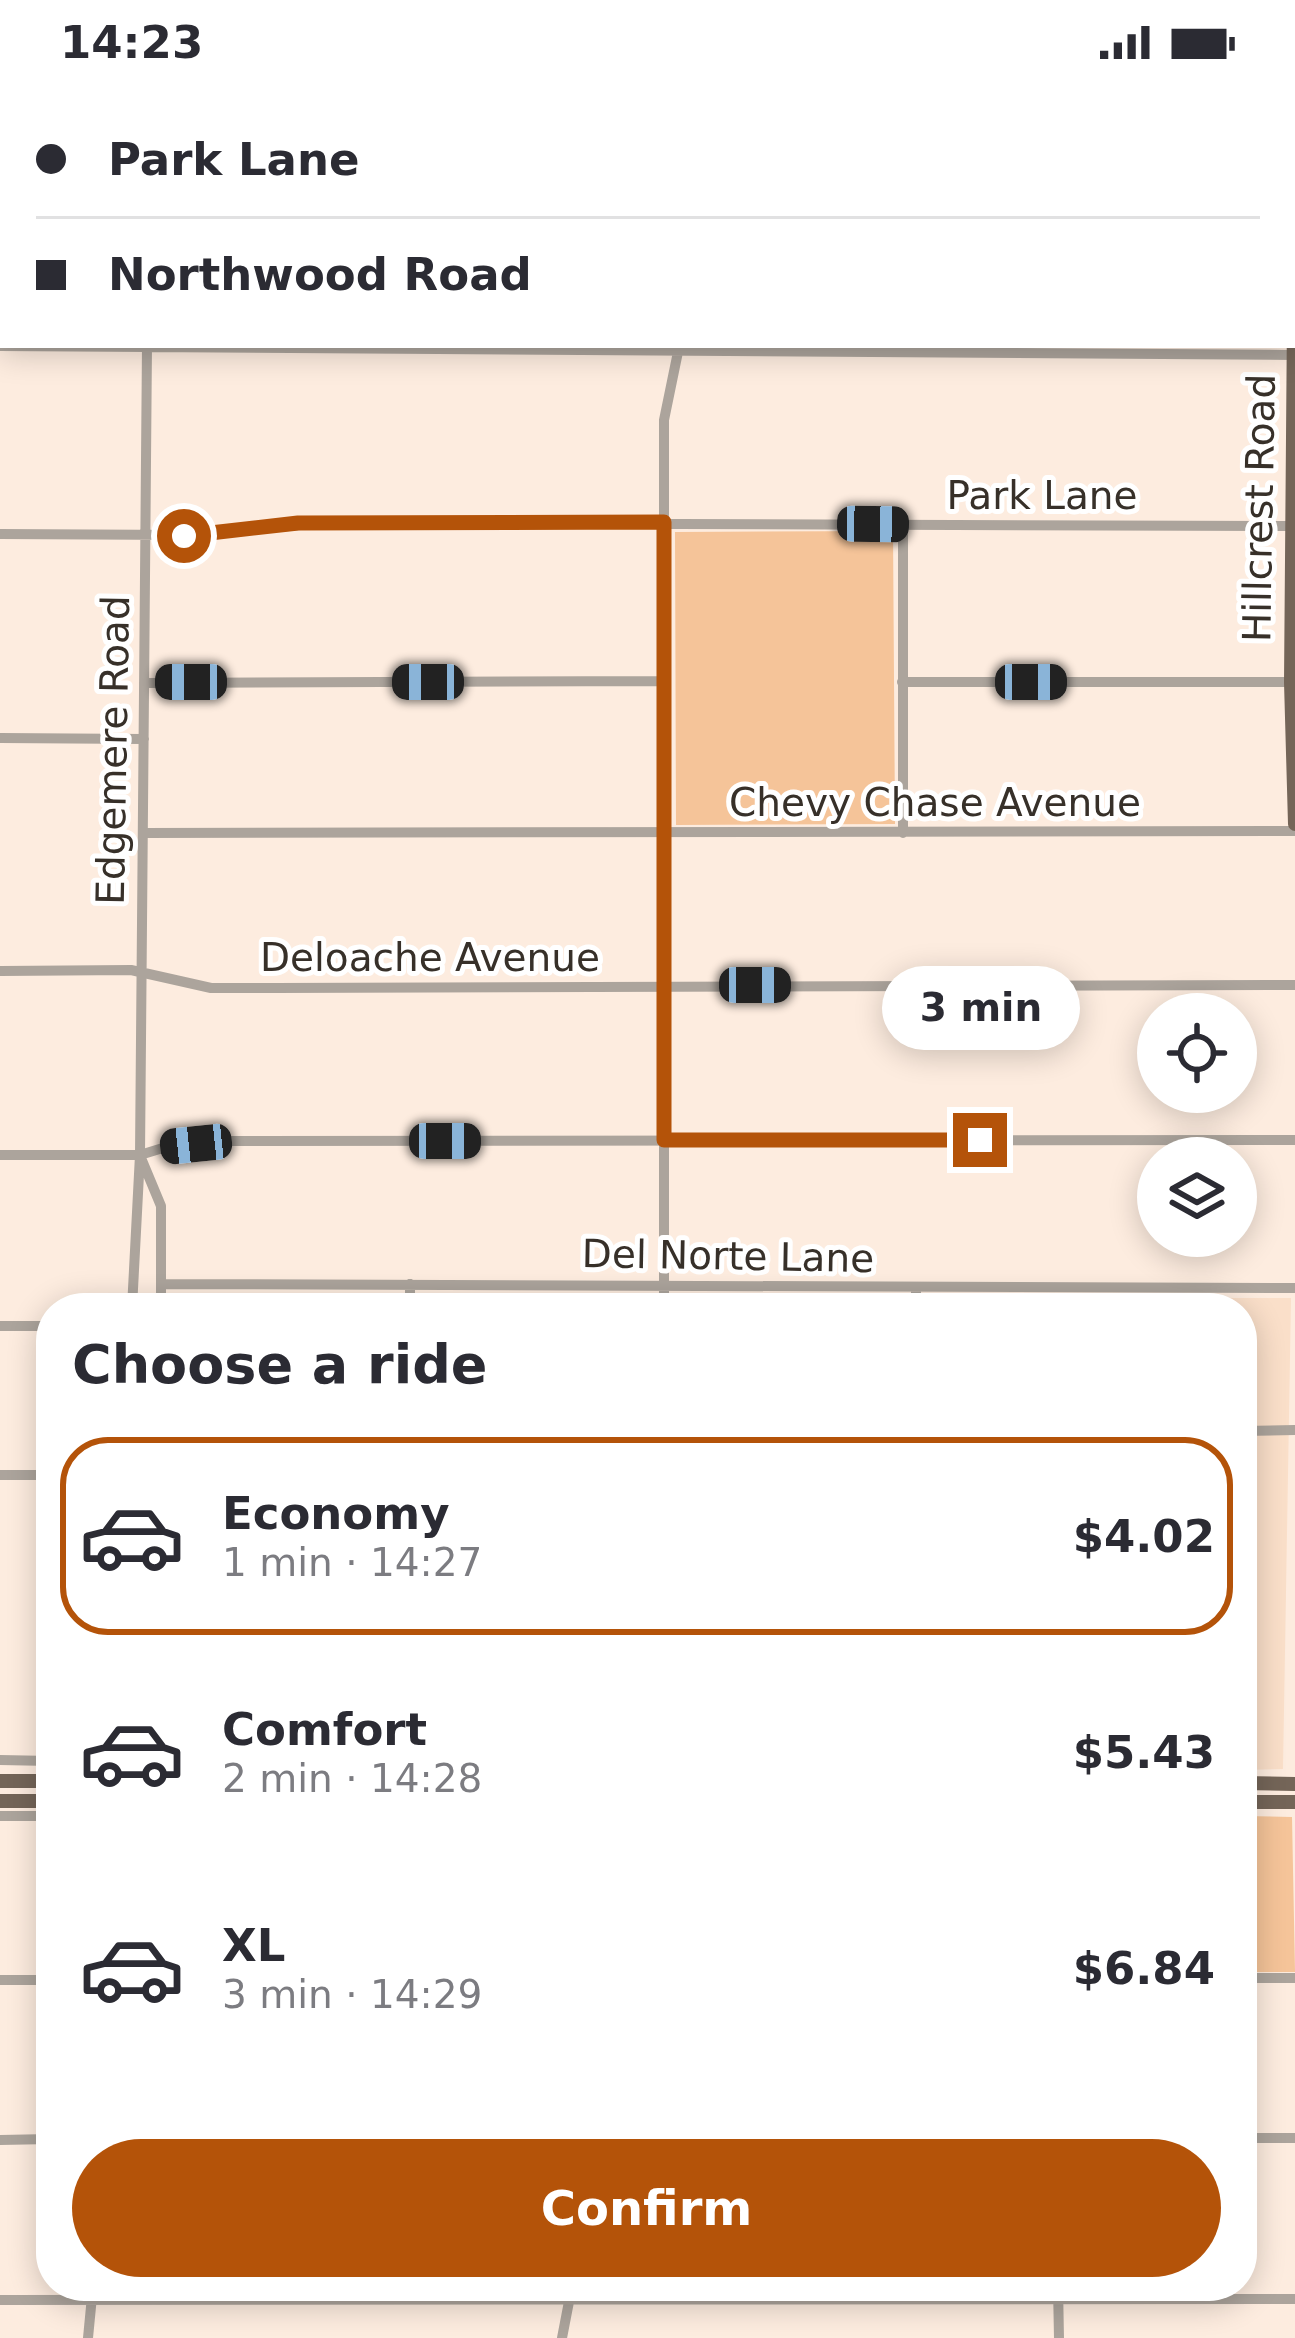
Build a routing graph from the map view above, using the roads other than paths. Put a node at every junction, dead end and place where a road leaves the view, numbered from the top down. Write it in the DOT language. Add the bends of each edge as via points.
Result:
graph roads {
  1 [pos="147,348"];
  2 [pos="679,348"];
  3 [pos="1295,355"];
  4 [pos="664,522"];
  5 [pos="903,524"];
  6 [pos="1294,527"];
  7 [pos="0,534"];
  8 [pos="146,536"];
  9 [pos="664,682"];
  10 [pos="902,682"];
  11 [pos="1293,682"];
  12 [pos="144,683"];
  13 [pos="0,739"];
  14 [pos="144,739"];
  15 [pos="1295,828"];
  16 [pos="143,833"];
  17 [pos="664,833"];
  18 [pos="903,833"];
  19 [pos="0,971"];
  20 [pos="141,974"];
  21 [pos="665,985"];
  22 [pos="1295,985"];
  23 [pos="664,1140"];
  24 [pos="1295,1140"];
  25 [pos="0,1155"];
  26 [pos="140,1155"];
  27 [pos="135,1206"];
  28 [pos="160,1206"];
  29 [pos="161,1284"];
  30 [pos="410,1284"];
  31 [pos="664,1284"];
  32 [pos="916,1288"];
  33 [pos="1295,1288"];
  34 [pos="132,1293"];
  35 [pos="161,1293"];
  36 [pos="410,1293"];
  37 [pos="664,1293"];
  38 [pos="916,1293"];
  39 [pos="0,1325"];
  40 [pos="36,1326"];
  41 [pos="1295,1430"];
  42 [pos="1257,1431"];
  43 [pos="36,1474"];
  44 [pos="0,1475"];
  45 [pos="0,1760"];
  46 [pos="36,1761"];
  47 [pos="0,1781"];
  48 [pos="36,1781"];
  49 [pos="1257,1783"];
  50 [pos="1295,1784"];
  51 [pos="0,1801"];
  52 [pos="36,1801"];
  53 [pos="1257,1802"];
  54 [pos="1295,1802"];
  55 [pos="0,1816"];
  56 [pos="36,1816"];
  57 [pos="1257,1978"];
  58 [pos="1295,1978"];
  59 [pos="0,1980"];
  60 [pos="36,1980"];
  61 [pos="1257,2138"];
  62 [pos="1295,2138"];
  63 [pos="36,2139"];
  64 [pos="0,2140"];
  65 [pos="1257,2298"];
  66 [pos="1295,2299"];
  67 [pos="0,2300"];
  68 [pos="36,2300"];
  69 [pos="93,2301"];
  70 [pos="570,2301"];
  71 [pos="1058,2301"];
  72 [pos="88,2338"];
  73 [pos="562,2338"];
  74 [pos="1059,2338"];
  1 -- 8 [label="street, Edgemere Road"];
  2 -- 3 [label="street"];
  2 -- 4 [label="street" via="664,420"];
  3 -- 6 [label="main road, Hillcrest Road"];
  4 -- 5 [label="street, Park Lane"];
  4 -- 8 [label="street, Park Lane" via="298,523"];
  4 -- 9 [label="street"];
  5 -- 6 [label="street, Park Lane"];
  5 -- 10 [label="street"];
  6 -- 11 [label="main road, Hillcrest Road"];
  7 -- 8 [label="street, Park Lane"];
  8 -- 12 [label="street, Edgemere Road"];
  9 -- 12 [label="street"];
  9 -- 17 [label="street"];
  10 -- 11 [label="street"];
  10 -- 18 [label="street"];
  11 -- 15 [label="main road, Hillcrest Road"];
  12 -- 14 [label="street, Edgemere Road"];
  13 -- 14 [label="street"];
  14 -- 16 [label="street, Edgemere Road"];
  15 -- 18 [label="street, Chevy Chase Avenue"];
  16 -- 17 [label="street, Chevy Chase Avenue"];
  16 -- 20 [label="street, Edgemere Road"];
  17 -- 18 [label="street, Chevy Chase Avenue"];
  17 -- 21 [label="street"];
  19 -- 20 [label="street, Deloache Avenue"];
  20 -- 21 [label="street, Deloache Avenue" via="211,988"];
  20 -- 26 [label="street, Edgemere Road"];
  21 -- 22 [label="street, Deloache Avenue"];
  21 -- 23 [label="street"];
  23 -- 24 [label="street"];
  23 -- 26 [label="street" via="226,1141"];
  23 -- 31 [label="street"];
  25 -- 26 [label="street"];
  26 -- 27 [label="street, Edgemere Road"];
  26 -- 28 [label="street, Edgemere Road"];
  27 -- 28 [label="street"];
  27 -- 34 [label="street, Edgemere Road"];
  28 -- 29 [label="street, Edgemere Road"];
  29 -- 30 [label="street, Del Norte Lane"];
  29 -- 35 [label="street, Edgemere Road"];
  30 -- 31 [label="street, Del Norte Lane"];
  30 -- 36 [label="street"];
  31 -- 32 [label="street, Del Norte Lane"];
  31 -- 37 [label="street"];
  32 -- 33 [label="street, Del Norte Lane"];
  32 -- 38 [label="street"];
  39 -- 40 [label="street"];
  41 -- 42 [label="street"];
  43 -- 44 [label="street"];
  45 -- 46 [label="street"];
  47 -- 48 [label="main road"];
  49 -- 50 [label="main road"];
  51 -- 52 [label="main road"];
  53 -- 54 [label="main road"];
  55 -- 56 [label="street"];
  57 -- 58 [label="street"];
  59 -- 60 [label="street"];
  61 -- 62 [label="street"];
  63 -- 64 [label="street"];
  65 -- 66 [label="street"];
  67 -- 68 [label="street"];
  69 -- 72 [label="street"];
  70 -- 73 [label="street"];
  71 -- 74 [label="street"];
}
